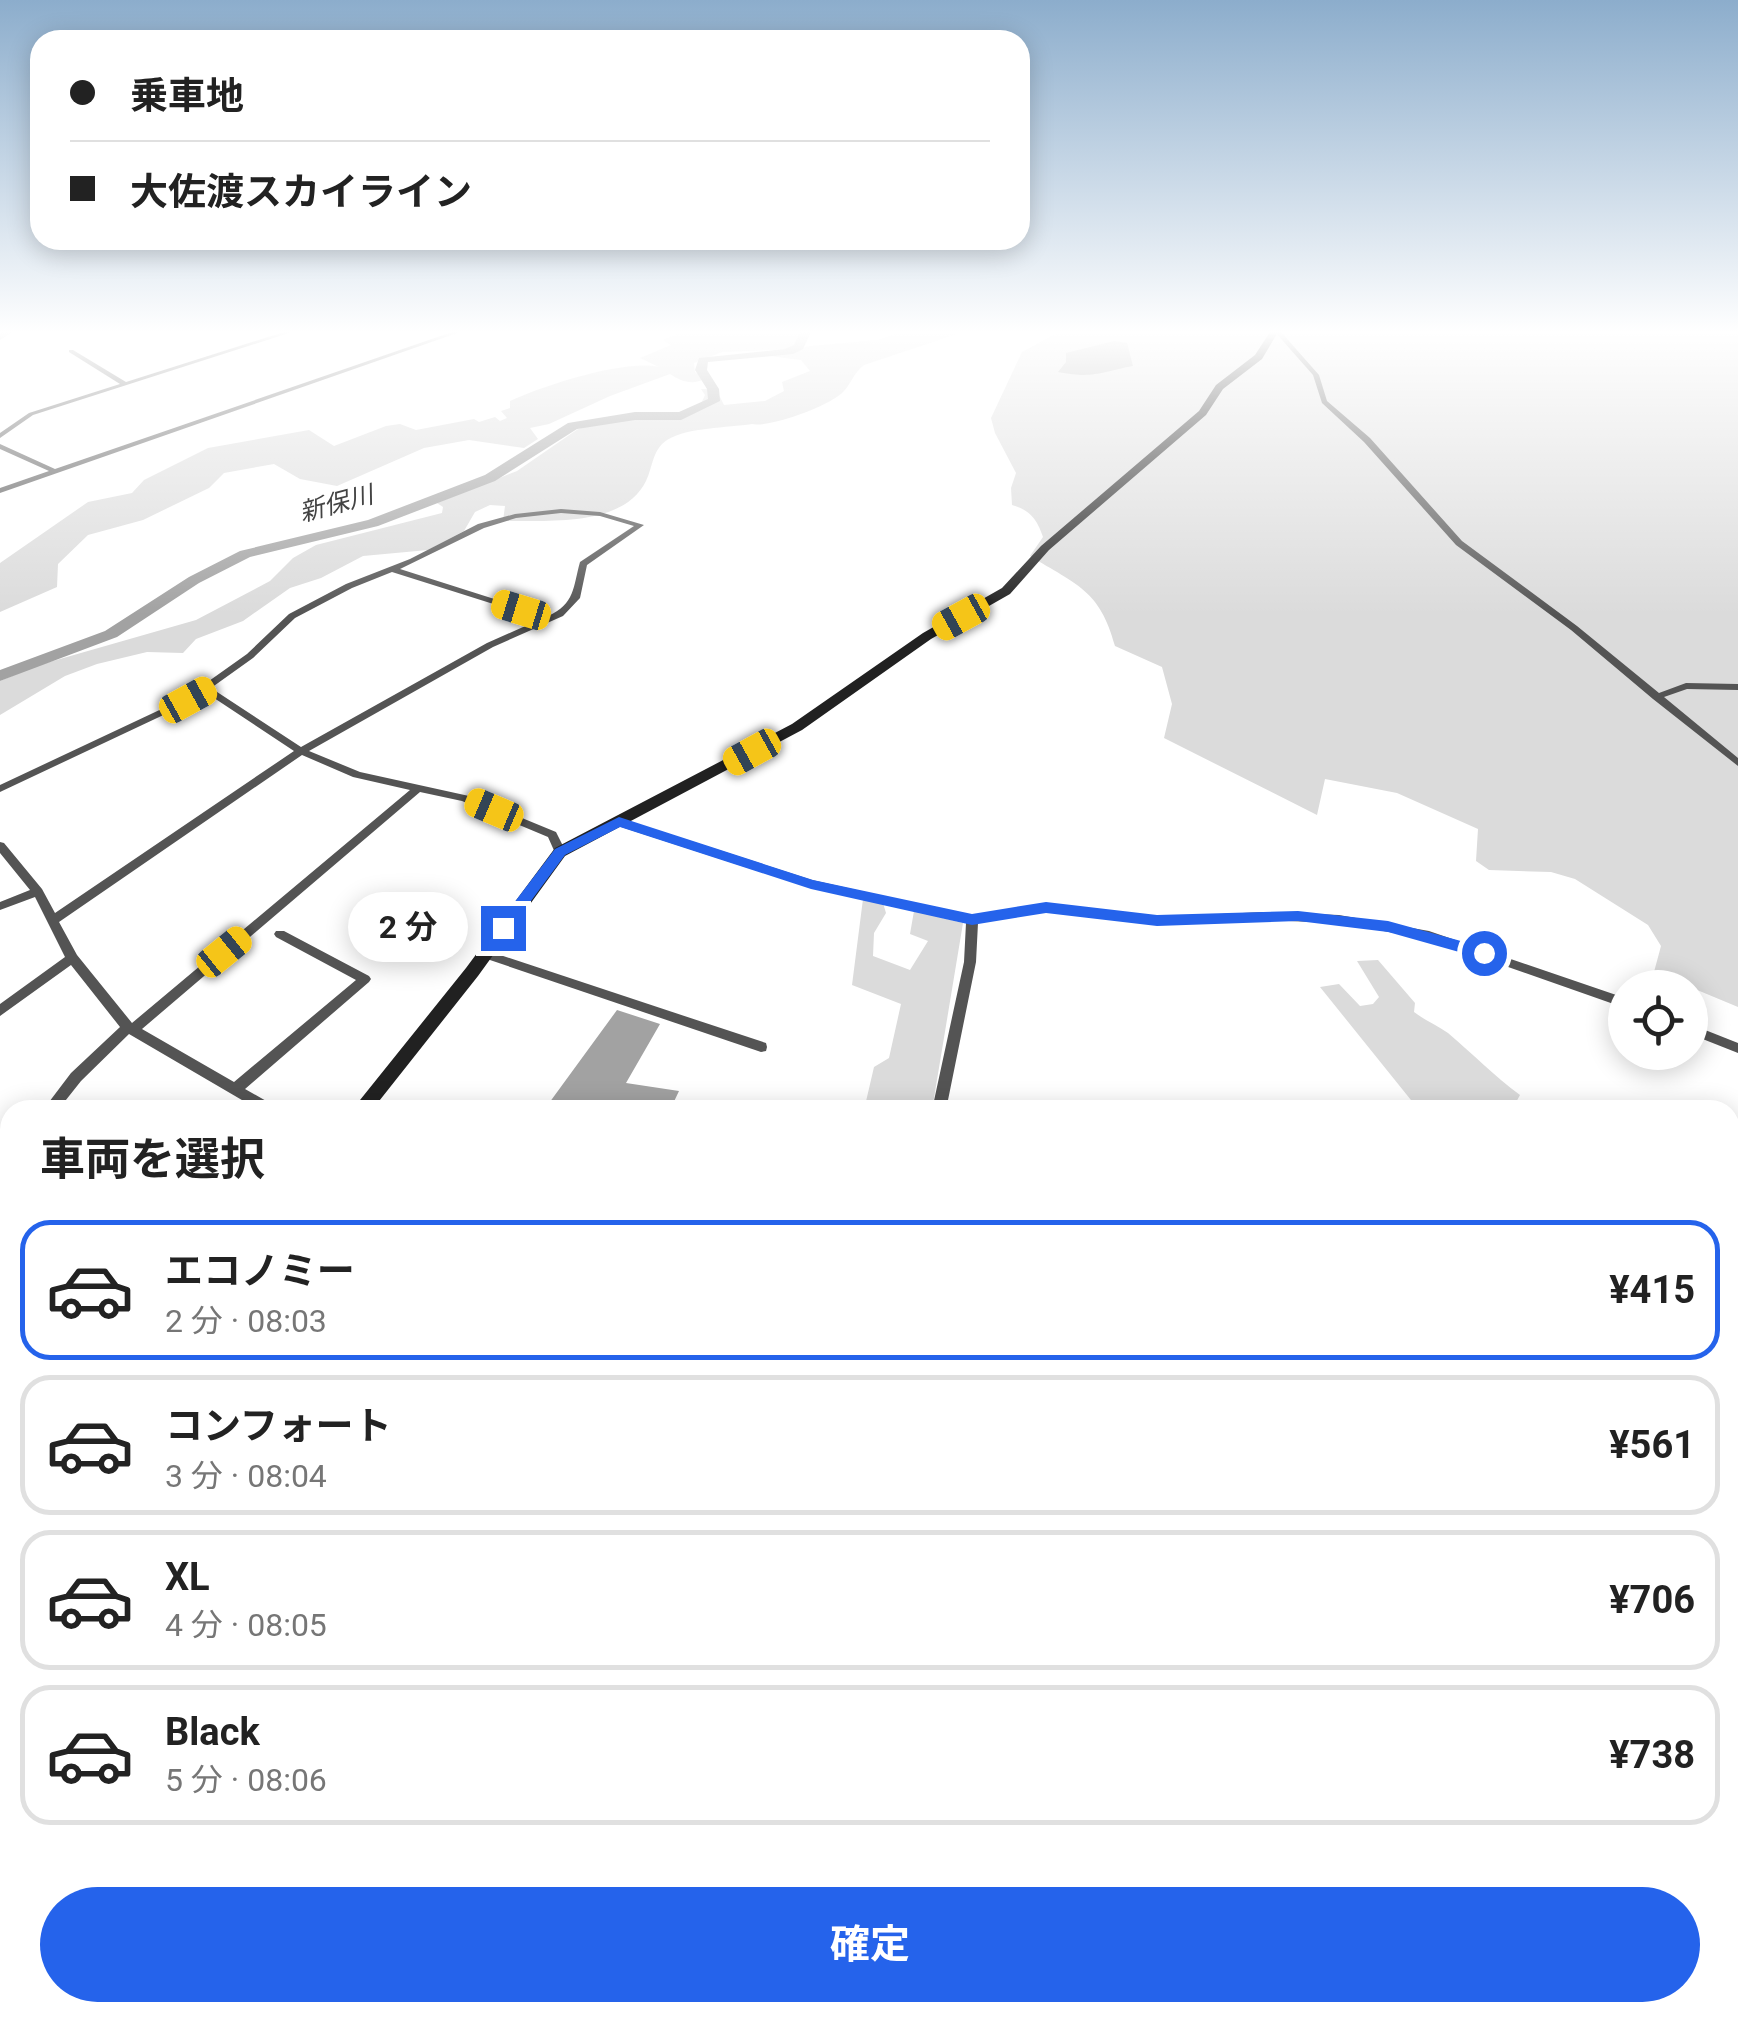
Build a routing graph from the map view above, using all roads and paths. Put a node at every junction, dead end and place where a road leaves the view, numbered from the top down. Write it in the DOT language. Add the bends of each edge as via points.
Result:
graph roads {
  1 [pos="180,426"];
  2 [pos="1187,426"];
  3 [pos="1352,426"];
  4 [pos="0,446"];
  5 [pos="16,454"];
  6 [pos="0,456"];
  7 [pos="52,470"];
  8 [pos="0,491"];
  9 [pos="391,569"];
  10 [pos="550,619"];
  11 [pos="1738,688"];
  12 [pos="208,690"];
  13 [pos="1656,698"];
  14 [pos="301,752"];
  15 [pos="1738,762"];
  16 [pos="0,789"];
  17 [pos="417,789"];
  18 [pos="619,822"];
  19 [pos="0,846"];
  20 [pos="560,852"];
  21 [pos="38,892"];
  22 [pos="0,906"];
  23 [pos="53,920"];
  24 [pos="972,920"];
  25 [pos="280,934"];
  26 [pos="485,954"];
  27 [pos="72,958"];
  28 [pos="1608,997"];
  29 [pos="0,1010"];
  30 [pos="130,1028"];
  31 [pos="1708,1036"];
  32 [pos="761,1048"];
  33 [pos="1738,1048"];
  34 [pos="235,1089"];
  35 [pos="58,1100"];
  36 [pos="253,1100"];
  37 [pos="369,1100"];
  38 [pos="941,1100"];
  1 -- 7 [label="street"];
  2 -- 18 [label="street" via="1006,591 927,636 798,727"];
  3 -- 13 [label="street" via="1458,543"];
  4 -- 5 [label="street"];
  5 -- 6 [label="street"];
  5 -- 7 [label="street"];
  7 -- 8 [label="street"];
  9 -- 10 [label="street"];
  9 -- 10 [label="street" via="515,516 581,511 640,525 583,564 576,598"];
  9 -- 12 [label="street" via="292,616"];
  10 -- 14 [label="street" via="490,645"];
  11 -- 13 [label="street" via="1686,686"];
  12 -- 14 [label="street"];
  12 -- 16 [label="street"];
  13 -- 15 [label="street"];
  14 -- 17 [label="street" via="358,776"];
  14 -- 23 [label="street"];
  17 -- 20 [label="street" via="465,798 552,836"];
  17 -- 30 [label="street"];
  18 -- 20 [label="street"];
  18 -- 24 [label="street" via="811,884"];
  19 -- 21 [label="street"];
  20 -- 26 [label="street"];
  21 -- 22 [label="street"];
  21 -- 23 [label="street"];
  23 -- 27 [label="street"];
  24 -- 28 [label="street" via="1046,908 1157,921 1338,919 1429,935"];
  24 -- 38 [label="street" via="970,962"];
  25 -- 34 [label="street" via="365,979"];
  26 -- 32 [label="street"];
  26 -- 37 [label="street"];
  27 -- 29 [label="street"];
  27 -- 30 [label="street"];
  30 -- 34 [label="street"];
  30 -- 35 [label="street"];
  31 -- 33 [label="street"];
  34 -- 36 [label="street"];
}
